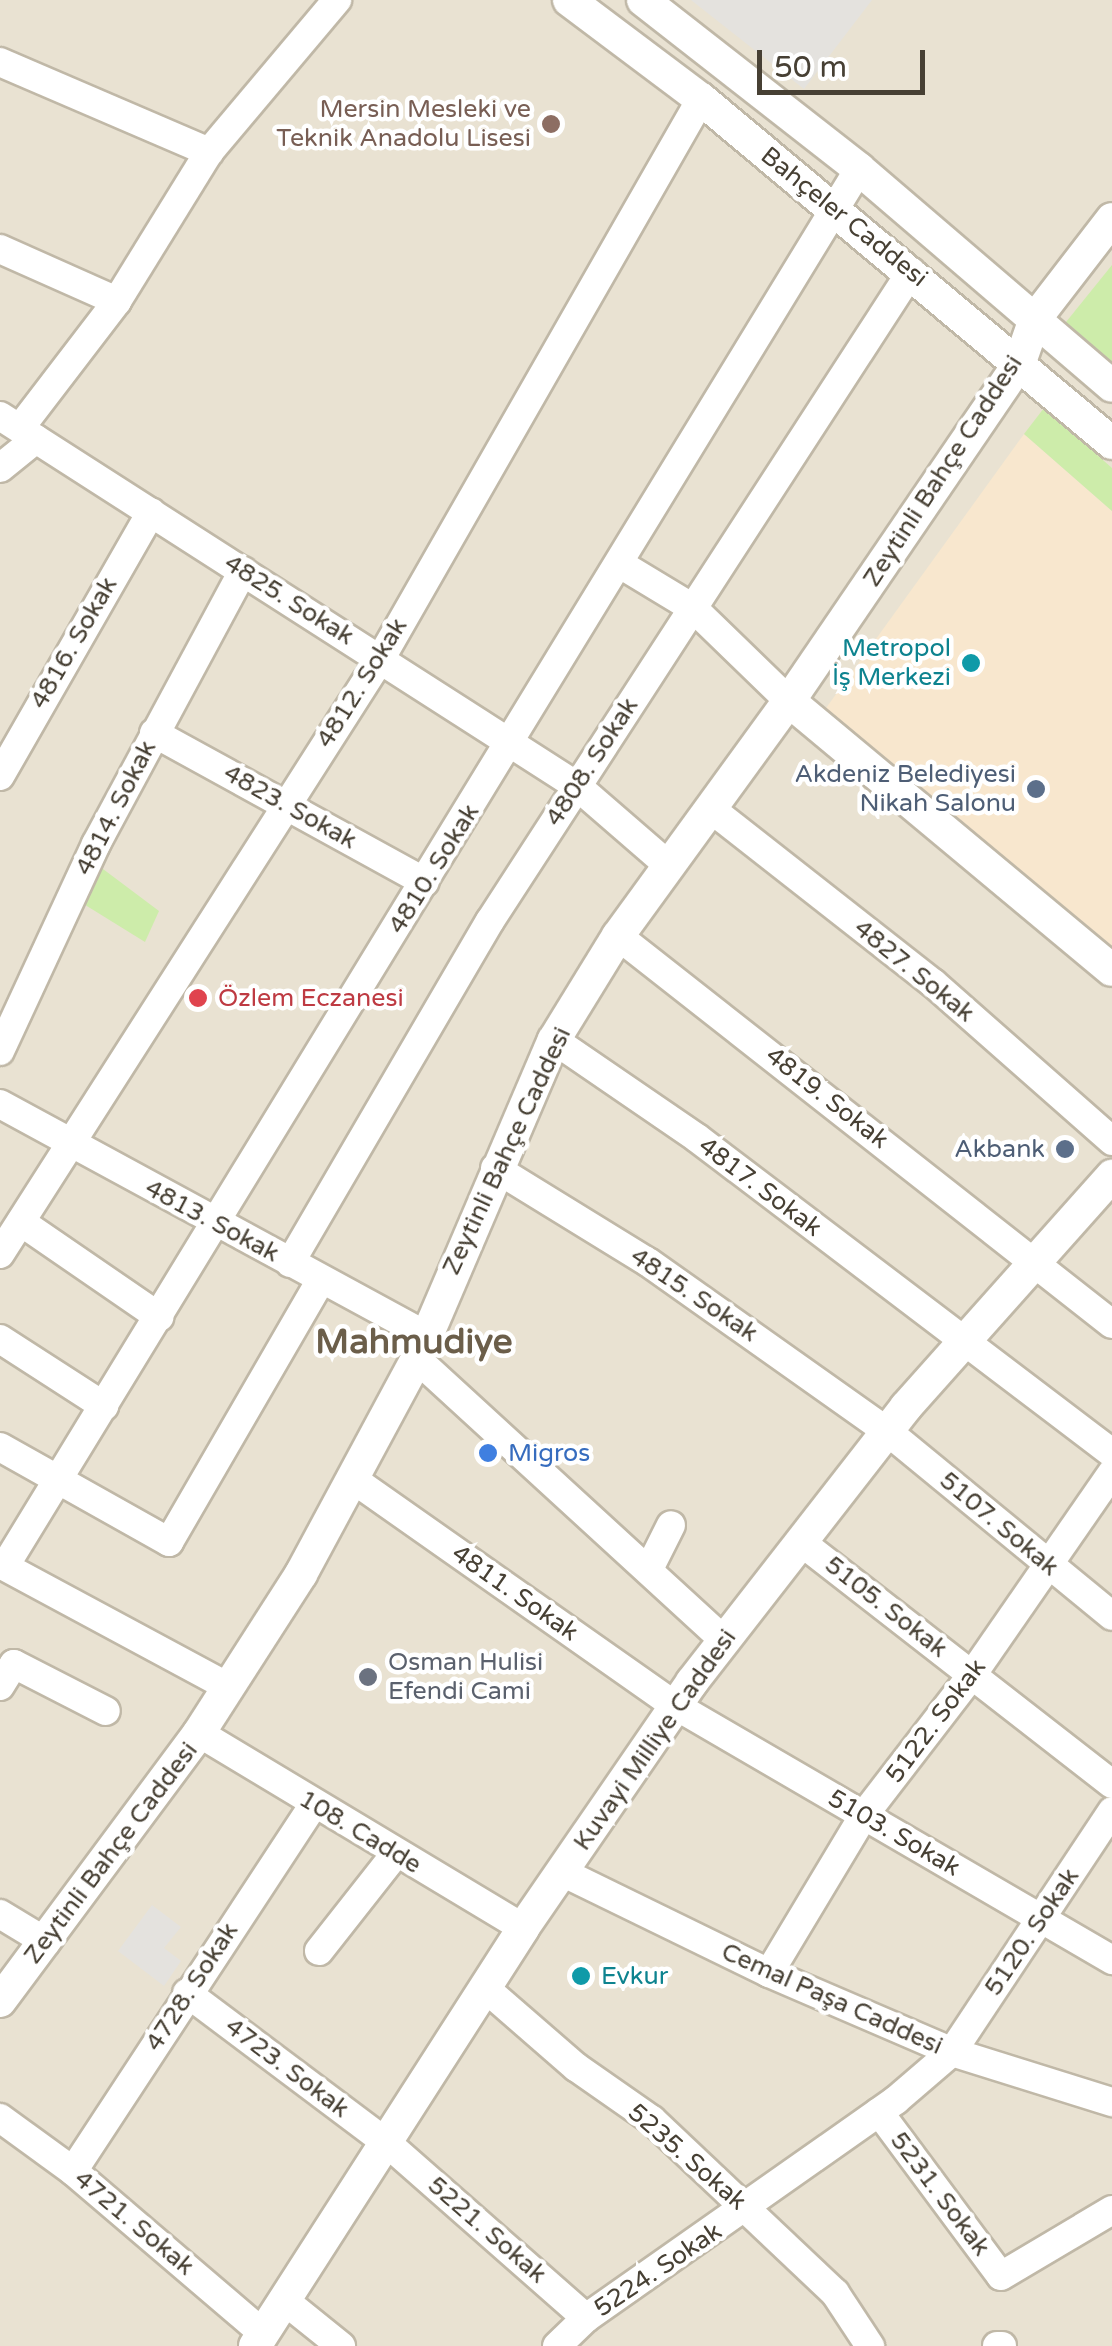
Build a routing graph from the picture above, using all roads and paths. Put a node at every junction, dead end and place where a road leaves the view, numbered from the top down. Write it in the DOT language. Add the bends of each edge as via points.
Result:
graph roads {
  1 [pos="337,0"];
  2 [pos="570,0"];
  3 [pos="642,0"];
  4 [pos="0,62"];
  5 [pos="701,99"];
  6 [pos="210,152"];
  7 [pos="859,169"];
  8 [pos="831,207"];
  9 [pos="1112,218"];
  10 [pos="0,249"];
  11 [pos="911,272"];
  12 [pos="117,301"];
  13 [pos="1035,319"];
  14 [pos="1020,362"];
  15 [pos="1112,386"];
  16 [pos="19,427"];
  17 [pos="1112,444"];
  18 [pos="0,468"];
  19 [pos="151,512"];
  20 [pos="620,564"];
  21 [pos="243,570"];
  22 [pos="693,608"];
  23 [pos="381,658"];
  24 [pos="790,701"];
  25 [pos="154,733"];
  26 [pos="512,744"];
  27 [pos="0,776"];
  28 [pos="577,786"];
  29 [pos="284,804"];
  30 [pos="711,808"];
  31 [pos="668,864"];
  32 [pos="425,882"];
  33 [pos="618,936"];
  34 [pos="1112,970"];
  35 [pos="554,1040"];
  36 [pos="0,1051"];
  37 [pos="0,1104"];
  38 [pos="1112,1141"];
  39 [pos="74,1146"];
  40 [pos="495,1168"];
  41 [pos="1109,1184"];
  42 [pos="21,1222"];
  43 [pos="217,1223"];
  44 [pos="0,1254"];
  45 [pos="1035,1260"];
  46 [pos="290,1263"];
  47 [pos="320,1280"];
  48 [pos="159,1317"];
  49 [pos="1112,1324"];
  50 [pos="0,1338"];
  51 [pos="962,1339"];
  52 [pos="421,1347"];
  53 [pos="104,1406"];
  54 [pos="888,1431"];
  55 [pos="0,1447"];
  56 [pos="1112,1453"];
  57 [pos="1112,1474"];
  58 [pos="354,1480"];
  59 [pos="57,1482"];
  60 [pos="671,1525"];
  61 [pos="801,1542"];
  62 [pos="3,1565"];
  63 [pos="1048,1565"];
  64 [pos="648,1569"];
  65 [pos="1112,1616"];
  66 [pos="724,1640"];
  67 [pos="972,1675"];
  68 [pos="0,1686"];
  69 [pos="228,1687"];
  70 [pos="676,1706"];
  71 [pos="106,1711"];
  72 [pos="200,1734"];
  73 [pos="1112,1784"];
  74 [pos="313,1804"];
  75 [pos="1112,1811"];
  76 [pos="864,1815"];
  77 [pos="396,1853"];
  78 [pos="562,1872"];
  79 [pos="0,1914"];
  80 [pos="1041,1919"];
  81 [pos="523,1928"];
  82 [pos="46,1942"];
  83 [pos="319,1951"];
  84 [pos="1112,1960"];
  85 [pos="769,1973"];
  86 [pos="485,1988"];
  87 [pos="186,1993"];
  88 [pos="0,2001"];
  89 [pos="952,2052"];
  90 [pos="1112,2102"];
  91 [pos="880,2112"];
  92 [pos="0,2118"];
  93 [pos="387,2143"];
  94 [pos="73,2171"];
  95 [pos="747,2209"];
  96 [pos="1112,2210"];
  97 [pos="285,2301"];
  98 [pos="573,2336"];
  99 [pos="259,2340"];
  100 [pos="341,2346"];
  101 [pos="870,2346"];
  1 -- 6 [label="street"];
  2 -- 5 [label="street, Bahçeler Caddesi"];
  3 -- 7 [label="street, Bahçeler Caddesi"];
  4 -- 6 [label="street"];
  5 -- 8 [label="street, Bahçeler Caddesi"];
  5 -- 23 [label="street, 4812. Sokak"];
  6 -- 12 [label="street"];
  7 -- 8 [label="street, 4810. Sokak"];
  7 -- 13 [label="street, Bahçeler Caddesi"];
  8 -- 11 [label="street, Bahçeler Caddesi"];
  8 -- 20 [label="street, 4810. Sokak"];
  9 -- 13 [label="street, Zeytinli Bahçe Caddesi"];
  10 -- 12 [label="street"];
  11 -- 14 [label="street, Bahçeler Caddesi"];
  11 -- 22 [label="street, 4808. Sokak"];
  12 -- 16 [label="street"];
  13 -- 14 [label="street, Zeytinli Bahçe Caddesi"];
  13 -- 15 [label="street, Bahçeler Caddesi"];
  14 -- 17 [label="street, Bahçeler Caddesi"];
  14 -- 24 [label="street, Zeytinli Bahçe Caddesi"];
  16 -- 18 [label="street"];
  16 -- 19 [label="street, 4825. Sokak"];
  19 -- 21 [label="street, 4825. Sokak"];
  19 -- 27 [label="street, 4816. Sokak"];
  20 -- 22 [label="street"];
  20 -- 26 [label="street, 4810. Sokak"];
  21 -- 23 [label="street, 4825. Sokak"];
  21 -- 25 [label="street, 4814. Sokak"];
  22 -- 24 [label="street"];
  22 -- 28 [label="street, 4808. Sokak"];
  23 -- 26 [label="street, 4825. Sokak"];
  23 -- 29 [label="street, 4812. Sokak"];
  24 -- 30 [label="street, Zeytinli Bahçe Caddesi"];
  24 -- 34 [label="street"];
  25 -- 29 [label="street, 4823. Sokak"];
  25 -- 36 [label="street, 4814. Sokak"];
  26 -- 28 [label="street, 4825. Sokak"];
  26 -- 32 [label="street, 4810. Sokak"];
  28 -- 31 [label="street, 4825. Sokak"];
  28 -- 46 [label="street, 4808. Sokak" via="490,920"];
  29 -- 32 [label="street, 4823. Sokak"];
  29 -- 39 [label="street, 4812. Sokak"];
  30 -- 31 [label="street, Zeytinli Bahçe Caddesi"];
  30 -- 38 [label="street, 4827. Sokak" via="933,984"];
  31 -- 33 [label="street, Zeytinli Bahçe Caddesi"];
  32 -- 43 [label="street, 4810. Sokak"];
  33 -- 35 [label="street, Zeytinli Bahçe Caddesi"];
  33 -- 45 [label="street, 4819. Sokak"];
  35 -- 40 [label="street, Zeytinli Bahçe Caddesi"];
  35 -- 51 [label="street, 4817. Sokak"];
  37 -- 39 [label="street, 4813. Sokak"];
  39 -- 42 [label="street, 4812. Sokak"];
  39 -- 43 [label="street, 4813. Sokak"];
  40 -- 52 [label="street, Zeytinli Bahçe Caddesi"];
  40 -- 54 [label="street, 4815. Sokak" via="648,1262"];
  41 -- 45 [label="street, Kuvayi Milliye Caddesi"];
  42 -- 44 [label="street, 4812. Sokak"];
  42 -- 48 [label="street"];
  43 -- 46 [label="street, 4813. Sokak"];
  43 -- 48 [label="street, 4810. Sokak"];
  45 -- 49 [label="street, 4819. Sokak"];
  45 -- 51 [label="street, Kuvayi Milliye Caddesi"];
  46 -- 47 [label="street, 4813. Sokak"];
  47 -- 52 [label="street, 4813. Sokak"];
  47 -- 59 [label="street" via="169,1542"];
  48 -- 53 [label="street, 4810. Sokak"];
  50 -- 53 [label="street"];
  51 -- 54 [label="street, Kuvayi Milliye Caddesi"];
  51 -- 56 [label="street, 4817. Sokak"];
  52 -- 58 [label="street, Zeytinli Bahçe Caddesi"];
  52 -- 64 [label="street, 4813. Sokak"];
  53 -- 59 [label="street, 4810. Sokak"];
  54 -- 61 [label="street, Kuvayi Milliye Caddesi"];
  54 -- 63 [label="street, 5107. Sokak"];
  55 -- 59 [label="street"];
  57 -- 63 [label="street, 5122. Sokak"];
  58 -- 69 [label="street, Zeytinli Bahçe Caddesi"];
  58 -- 70 [label="street, 4811. Sokak"];
  59 -- 62 [label="street, 4810. Sokak"];
  60 -- 64 [label="street"];
  61 -- 66 [label="street, Kuvayi Milliye Caddesi"];
  61 -- 67 [label="street, 5105. Sokak"];
  62 -- 69 [label="street"];
  63 -- 65 [label="street, 5107. Sokak"];
  63 -- 67 [label="street, 5122. Sokak"];
  64 -- 66 [label="street, 4813. Sokak"];
  66 -- 70 [label="street, Kuvayi Milliye Caddesi"];
  67 -- 73 [label="street, 5105. Sokak"];
  67 -- 76 [label="street, 5122. Sokak"];
  68 -- 71 [label="street" via="14,1664"];
  69 -- 72 [label="street, Zeytinli Bahçe Caddesi"];
  70 -- 76 [label="street, 5103. Sokak"];
  70 -- 78 [label="street, Kuvayi Milliye Caddesi"];
  72 -- 74 [label="street, 108. Cadde"];
  72 -- 82 [label="street, Zeytinli Bahçe Caddesi"];
  74 -- 77 [label="street, 108. Cadde"];
  74 -- 87 [label="street, 4728. Sokak"];
  75 -- 80 [label="street, 5120. Sokak"];
  76 -- 80 [label="street, 5103. Sokak"];
  76 -- 85 [label="street, 5122. Sokak"];
  77 -- 81 [label="street, 108. Cadde"];
  77 -- 83 [label="street"];
  78 -- 81 [label="street, Kuvayi Milliye Caddesi"];
  78 -- 85 [label="street, Cemal Paşa Caddesi"];
  79 -- 82 [label="street"];
  80 -- 84 [label="street, 5103. Sokak"];
  80 -- 89 [label="street, 5120. Sokak"];
  81 -- 86 [label="street, Kuvayi Milliye Caddesi"];
  82 -- 88 [label="street, Zeytinli Bahçe Caddesi"];
  85 -- 89 [label="street, Cemal Paşa Caddesi"];
  86 -- 93 [label="street, Kuvayi Milliye Caddesi"];
  86 -- 95 [label="street, 5235. Sokak" via="576,2067 652,2120"];
  87 -- 93 [label="street, 4723. Sokak"];
  87 -- 94 [label="street, 4728. Sokak"];
  89 -- 90 [label="street, Cemal Paşa Caddesi"];
  89 -- 91 [label="street, 5224. Sokak"];
  91 -- 95 [label="street, 5224. Sokak"];
  91 -- 96 [label="street, 5231. Sokak" via="1001,2276"];
  92 -- 94 [label="street, 4721. Sokak"];
  93 -- 97 [label="street, Kuvayi Milliye Caddesi"];
  93 -- 98 [label="street, 5221. Sokak"];
  94 -- 99 [label="street, 4721. Sokak"];
  95 -- 98 [label="street, 5224. Sokak"];
  95 -- 101 [label="street, 5235. Sokak" via="835,2293"];
  97 -- 99 [label="street, Kuvayi Milliye Caddesi"];
  97 -- 100 [label="street"];
}
